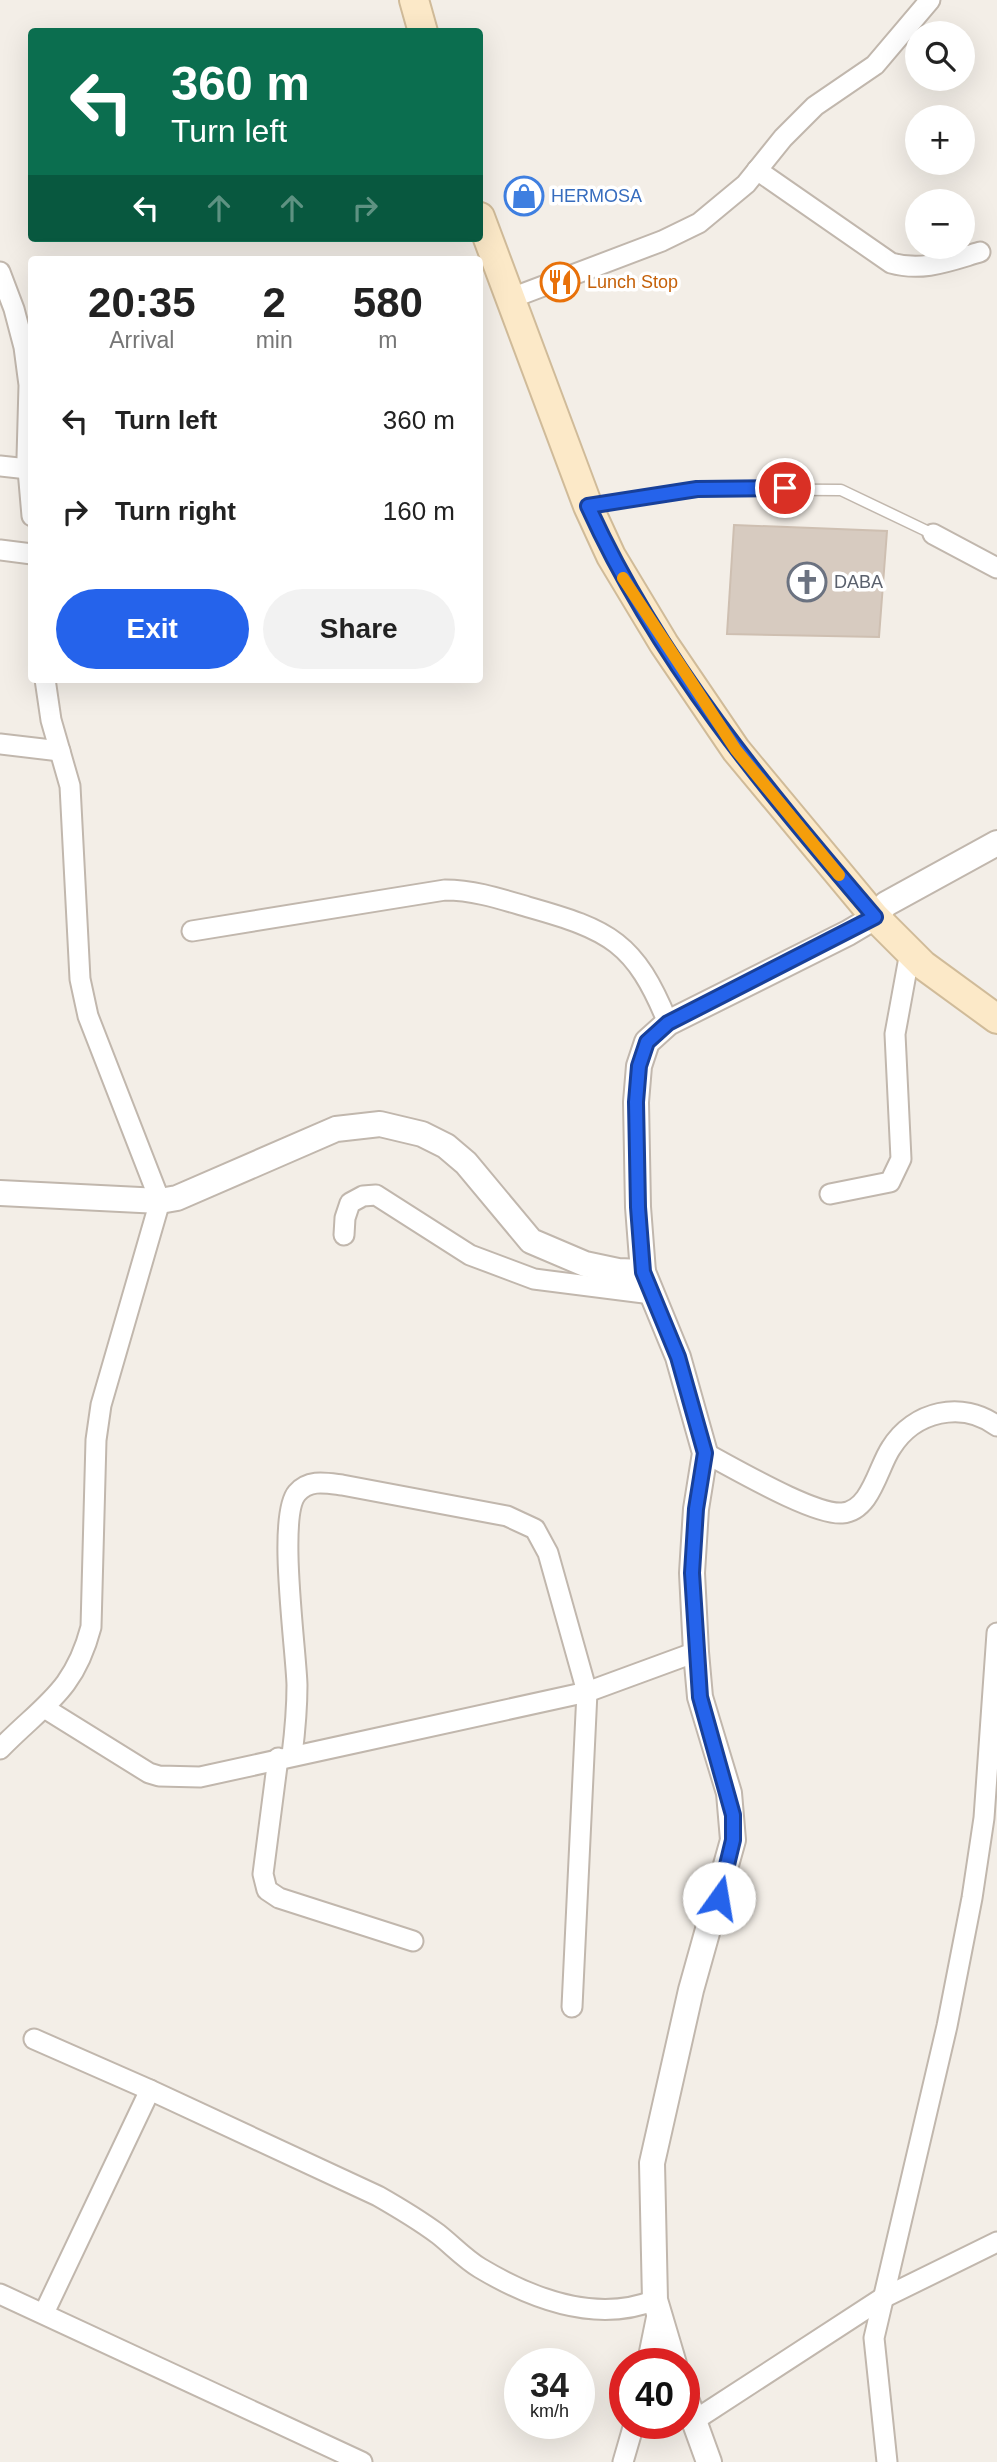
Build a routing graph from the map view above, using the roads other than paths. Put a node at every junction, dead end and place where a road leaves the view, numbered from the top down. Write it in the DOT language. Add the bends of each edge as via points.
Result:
graph roads {
  1 [pos="414,0"];
  2 [pos="930,0"];
  3 [pos="422,28"];
  4 [pos="757,170"];
  5 [pos="483,225"];
  6 [pos="980,252"];
  7 [pos="0,272"];
  8 [pos="509,299"];
  9 [pos="28,377"];
  10 [pos="0,466"];
  11 [pos="28,469"];
  12 [pos="588,506"];
  13 [pos="933,534"];
  14 [pos="0,550"];
  15 [pos="28,554"];
  16 [pos="997,568"];
  17 [pos="46,683"];
  18 [pos="0,744"];
  19 [pos="60,751"];
  20 [pos="997,843"];
  21 [pos="875,917"];
  22 [pos="191,931"];
  23 [pos="910,952"];
  24 [pos="997,1019"];
  25 [pos="668,1023"];
  26 [pos="0,1193"];
  27 [pos="830,1194"];
  28 [pos="160,1201"];
  29 [pos="344,1235"];
  30 [pos="648,1283"];
  31 [pos="997,1426"];
  32 [pos="705,1453"];
  33 [pos="997,1633"];
  34 [pos="696,1652"];
  35 [pos="587,1692"];
  36 [pos="46,1709"];
  37 [pos="0,1749"];
  38 [pos="285,1756"];
  39 [pos="412,1941"];
  40 [pos="572,2007"];
  41 [pos="34,2039"];
  42 [pos="150,2090"];
  43 [pos="997,2242"];
  44 [pos="0,2294"];
  45 [pos="880,2299"];
  46 [pos="656,2305"];
  47 [pos="44,2314"];
  48 [pos="649,2348"];
  49 [pos="669,2348"];
  50 [pos="700,2417"];
  51 [pos="700,2435"];
  52 [pos="630,2439"];
  53 [pos="362,2462"];
  54 [pos="623,2462"];
  55 [pos="709,2462"];
  56 [pos="887,2462"];
  1 -- 3 [label="main road"];
  2 -- 4 [label="street" via="875,65 815,106"];
  4 -- 6 [label="street" via="891,263 911,268 932,266"];
  4 -- 8 [label="street" via="699,223"];
  5 -- 8 [label="main road"];
  7 -- 9 [label="street" via="15,309"];
  8 -- 12 [label="main road"];
  10 -- 11 [label="street"];
  12 -- 13 [label="lane" via="697,489 841,489"];
  12 -- 21 [label="main road" via="636,601 704,706 778,803"];
  13 -- 16 [label="street"];
  14 -- 15 [label="street"];
  17 -- 19 [label="street"];
  18 -- 19 [label="street"];
  19 -- 28 [label="street" via="70,786 80,979 88,1016"];
  20 -- 21 [label="street" via="886,904"];
  21 -- 23 [label="main road"];
  21 -- 25 [label="street"];
  22 -- 25 [label="street" via="463,890 581,922 604,933 644,971"];
  23 -- 24 [label="main road"];
  23 -- 27 [label="street" via="895,1034 901,1160 897,1173 890,1182"];
  25 -- 30 [label="street" via="647,1042 639,1066 636,1102 637,1181"];
  26 -- 28 [label="street"];
  28 -- 30 [label="street" via="194,1192 336,1129 380,1124 422,1134 446,1146 542,1247"];
  28 -- 36 [label="street" via="101,1405 91,1626 85,1651 70,1679"];
  29 -- 30 [label="street" via="350,1203 376,1195 470,1255 534,1279"];
  30 -- 32 [label="street" via="678,1357"];
  31 -- 32 [label="street" via="965,1411 934,1413 918,1422 890,1448 870,1492 843,1513 791,1496"];
  32 -- 34 [label="street" via="692,1573"];
  33 -- 45 [label="street" via="984,1818 972,1898 947,2026"];
  34 -- 35 [label="street"];
  34 -- 46 [label="street" via="700,1697 729,1793 733,1840 691,1990 652,2163"];
  35 -- 38 [label="street"];
  35 -- 38 [label="street" via="548,1553 535,1529 507,1516 342,1485 307,1484 293,1500 287,1521 297,1685 296,1726"];
  35 -- 40 [label="street"];
  36 -- 37 [label="street"];
  36 -- 38 [label="street" via="159,1776 200,1777"];
  38 -- 39 [label="street" via="263,1874 267,1890 279,1898"];
  41 -- 42 [label="street"];
  42 -- 46 [label="street" via="378,2196 410,2214 479,2267 535,2295 573,2307 612,2311"];
  42 -- 47 [label="street"];
  43 -- 45 [label="street"];
  44 -- 47 [label="street"];
  45 -- 50 [label="street"];
  45 -- 56 [label="street" via="873,2357"];
  46 -- 48 [label="street"];
  46 -- 49 [label="street"];
  47 -- 53 [label="street"];
  51 -- 55 [label="street"];
  52 -- 54 [label="street"];
}
